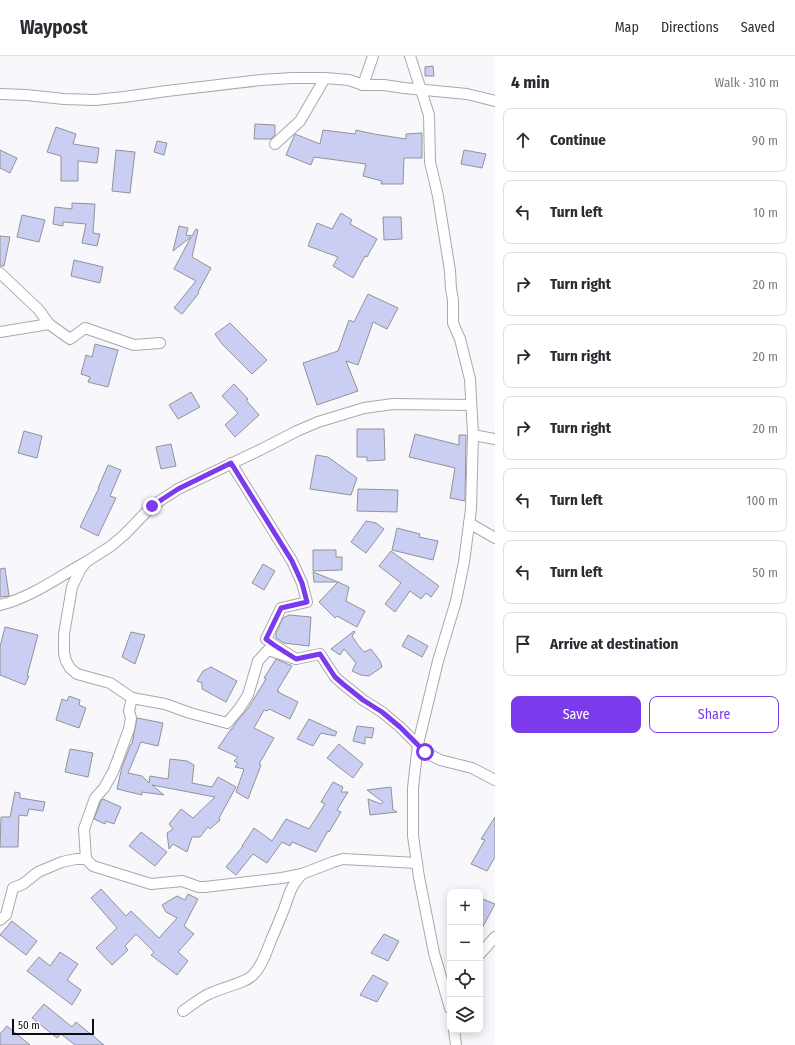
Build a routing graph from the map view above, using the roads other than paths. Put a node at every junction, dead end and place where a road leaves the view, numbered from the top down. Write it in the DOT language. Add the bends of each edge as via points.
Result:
graph roads {
  1 [pos="372,56"];
  2 [pos="410,56"];
  3 [pos="325,78"];
  4 [pos="363,85"];
  5 [pos="421,90"];
  6 [pos="0,94"];
  7 [pos="495,101"];
  8 [pos="275,144"];
  9 [pos="0,273"];
  10 [pos="49,324"];
  11 [pos="0,332"];
  12 [pos="160,343"];
  13 [pos="471,405"];
  14 [pos="473,435"];
  15 [pos="495,439"];
  16 [pos="231,463"];
  17 [pos="469,523"];
  18 [pos="495,538"];
  19 [pos="92,558"];
  20 [pos="0,605"];
  21 [pos="296,659"];
  22 [pos="132,698"];
  23 [pos="418,744"];
  24 [pos="495,780"];
  25 [pos="86,859"];
  26 [pos="417,863"];
  27 [pos="302,874"];
  28 [pos="0,920"];
  29 [pos="495,937"];
  30 [pos="483,951"];
  31 [pos="446,978"];
  32 [pos="449,997"];
  33 [pos="183,1011"];
  34 [pos="454,1033"];
  35 [pos="456,1045"];
  1 -- 4 [label="street"];
  2 -- 5 [label="street"];
  3 -- 4 [label="street" via="349,80"];
  3 -- 6 [label="street" via="261,80 95,100"];
  3 -- 8 [label="street" via="300,121"];
  4 -- 5 [label="street"];
  5 -- 7 [label="street" via="467,94"];
  5 -- 13 [label="street" via="429,115 430,162 450,271 454,323 470,379"];
  9 -- 10 [label="street" via="39,310"];
  10 -- 11 [label="street"];
  10 -- 12 [label="street" via="70,339 85,328 134,345"];
  13 -- 14 [label="street"];
  13 -- 16 [label="street" via="392,404 364,408 318,422"];
  14 -- 15 [label="street"];
  14 -- 17 [label="street"];
  16 -- 19 [label="street" via="178,489 152,506 124,535"];
  16 -- 21 [label="street" via="292,561 302,583 307,602 281,608 266,639"];
  17 -- 18 [label="street"];
  17 -- 23 [label="street" via="456,601"];
  19 -- 20 [label="street" via="34,591"];
  19 -- 22 [label="street" via="80,570 72,588 64,634 66,661 77,674 110,683"];
  21 -- 22 [label="street" via="268,650 258,661 248,695 227,723 165,704"];
  21 -- 23 [label="street" via="320,654 335,677 382,712"];
  22 -- 25 [label="street" via="129,729 113,772 104,788 94,798 84,829"];
  23 -- 24 [label="street" via="425,752 440,760 472,768"];
  23 -- 26 [label="street" via="413,788 413,836"];
  25 -- 27 [label="street" via="93,866 151,884 182,881 205,887"];
  25 -- 28 [label="street" via="62,862 38,872 23,884 13,888 6,916"];
  26 -- 27 [label="street" via="343,859"];
  26 -- 31 [label="street" via="434,953"];
  27 -- 33 [label="street" via="293,884 267,950 253,975 248,980 207,994"];
  29 -- 30 [label="street"];
  31 -- 32 [label="street"];
  34 -- 35 [label="street"];
}
